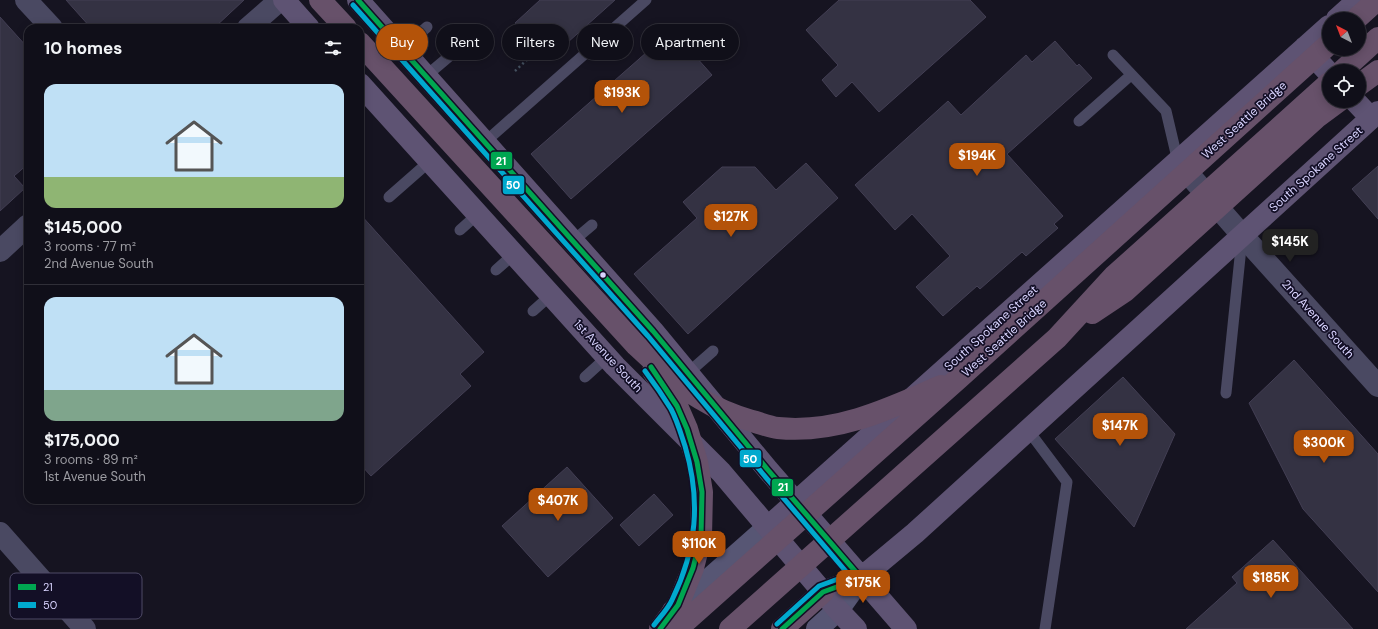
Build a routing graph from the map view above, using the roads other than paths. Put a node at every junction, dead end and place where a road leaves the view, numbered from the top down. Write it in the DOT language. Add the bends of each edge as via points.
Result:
graph roads {
  1 [pos="26,0"];
  2 [pos="280,0"];
  3 [pos="284,0"];
  4 [pos="320,0"];
  5 [pos="358,0"];
  6 [pos="646,0"];
  7 [pos="1358,0"];
  8 [pos="1372,0"];
  9 [pos="1377,0"];
  10 [pos="1378,7"];
  11 [pos="1345,12"];
  12 [pos="1364,12"];
  13 [pos="48,24"];
  14 [pos="253,24"];
  15 [pos="306,24"];
  16 [pos="342,24"];
  17 [pos="380,24"];
  18 [pos="1322,32"];
  19 [pos="1378,38"];
  20 [pos="364,47"];
  21 [pos="1305,47"];
  22 [pos="1322,50"];
  23 [pos="1114,56"];
  24 [pos="412,60"];
  25 [pos="445,60"];
  26 [pos="1350,64"];
  27 [pos="1322,65"];
  28 [pos="1378,70"];
  29 [pos="1131,74"];
  30 [pos="426,76"];
  31 [pos="1366,79"];
  32 [pos="364,88"];
  33 [pos="1322,88"];
  34 [pos="1330,108"];
  35 [pos="1365,108"];
  36 [pos="1375,115"];
  37 [pos="1079,121"];
  38 [pos="485,142"];
  39 [pos="430,161"];
  40 [pos="1178,162"];
  41 [pos="390,197"];
  42 [pos="478,214"];
  43 [pos="592,225"];
  44 [pos="24,229"];
  45 [pos="460,230"];
  46 [pos="1242,235"];
  47 [pos="573,241"];
  48 [pos="0,251"];
  49 [pos="514,254"];
  50 [pos="496,270"];
  51 [pos="551,295"];
  52 [pos="533,311"];
  53 [pos="1057,338"];
  54 [pos="636,345"];
  55 [pos="713,352"];
  56 [pos="607,357"];
  57 [pos="688,373"];
  58 [pos="585,377"];
  59 [pos="959,378"];
  60 [pos="1378,386"];
  61 [pos="1226,393"];
  62 [pos="1028,430"];
  63 [pos="796,502"];
  64 [pos="768,527"];
  65 [pos="0,533"];
  66 [pos="35,573"];
  67 [pos="861,578"];
  68 [pos="823,592"];
  69 [pos="838,610"];
  70 [pos="76,619"];
  71 [pos="85,629"];
  72 [pos="653,629"];
  73 [pos="660,629"];
  74 [pos="677,629"];
  75 [pos="730,629"];
  76 [pos="782,629"];
  77 [pos="817,629"];
  78 [pos="856,629"];
  79 [pos="906,629"];
  80 [pos="1045,629"];
  1 -- 13 [label="street"];
  2 -- 14 [label="street"];
  3 -- 15 [label="main road"];
  4 -- 16 [label="highway"];
  5 -- 17 [label="main road"];
  6 -- 38 [label="lane"];
  7 -- 11 [label="main road"];
  8 -- 10 [label="main road"];
  9 -- 12 [label="highway"];
  18 -- 21 [label="main road, South Spokane Street"];
  19 -- 26 [label="highway"];
  20 -- 54 [label="highway"];
  21 -- 27 [label="main road"];
  21 -- 40 [label="main road, South Spokane Street"];
  22 -- 59 [label="highway, West Seattle Bridge"];
  23 -- 29 [label="lane"];
  24 -- 30 [label="main road"];
  25 -- 30 [label="lane"];
  28 -- 31 [label="highway"];
  29 -- 37 [label="lane"];
  29 -- 40 [label="lane" via="1166,111"];
  30 -- 38 [label="main road"];
  32 -- 39 [label="main road, 1st Avenue South"];
  33 -- 53 [label="highway" via="1114,276"];
  34 -- 53 [label="highway" via="1125,291"];
  35 -- 36 [label="main road"];
  36 -- 46 [label="main road, South Spokane Street"];
  38 -- 47 [label="main road"];
  39 -- 41 [label="lane"];
  39 -- 42 [label="main road, 1st Avenue South"];
  40 -- 46 [label="street, 2nd Avenue South"];
  40 -- 63 [label="main road, South Spokane Street"];
  42 -- 45 [label="lane"];
  42 -- 49 [label="main road, 1st Avenue South"];
  43 -- 47 [label="lane"];
  44 -- 48 [label="street"];
  46 -- 60 [label="street, 2nd Avenue South"];
  46 -- 61 [label="lane"];
  46 -- 62 [label="main road, South Spokane Street"];
  47 -- 57 [label="main road"];
  49 -- 50 [label="lane"];
  49 -- 51 [label="main road, 1st Avenue South"];
  51 -- 52 [label="lane"];
  51 -- 56 [label="main road, 1st Avenue South"];
  53 -- 75 [label="highway"];
  54 -- 59 [label="highway" via="675,380 702,399 736,416 777,428 816,428 845,423 875,414"];
  54 -- 73 [label="highway" via="677,406 685,423 697,462 702,492 701,536 693,568 678,605"];
  55 -- 57 [label="lane"];
  56 -- 58 [label="lane"];
  56 -- 64 [label="main road, 1st Avenue South" via="721,472"];
  57 -- 63 [label="main road"];
  59 -- 74 [label="highway, West Seattle Bridge"];
  62 -- 67 [label="main road, South Spokane Street" via="916,533"];
  62 -- 80 [label="lane" via="1067,482"];
  63 -- 64 [label="main road, South Spokane Street"];
  63 -- 67 [label="main road"];
  64 -- 68 [label="main road, 1st Avenue South"];
  64 -- 72 [label="main road, South Spokane Street"];
  65 -- 66 [label="street"];
  67 -- 68 [label="main road, South Spokane Street"];
  67 -- 69 [label="main road, South Spokane Street"];
  67 -- 79 [label="main road"];
  68 -- 69 [label="main road, 1st Avenue South"];
  68 -- 76 [label="highway"];
  69 -- 77 [label="main road, South Spokane Street"];
  69 -- 78 [label="main road, 1st Avenue South"];
  70 -- 71 [label="street"];
}
